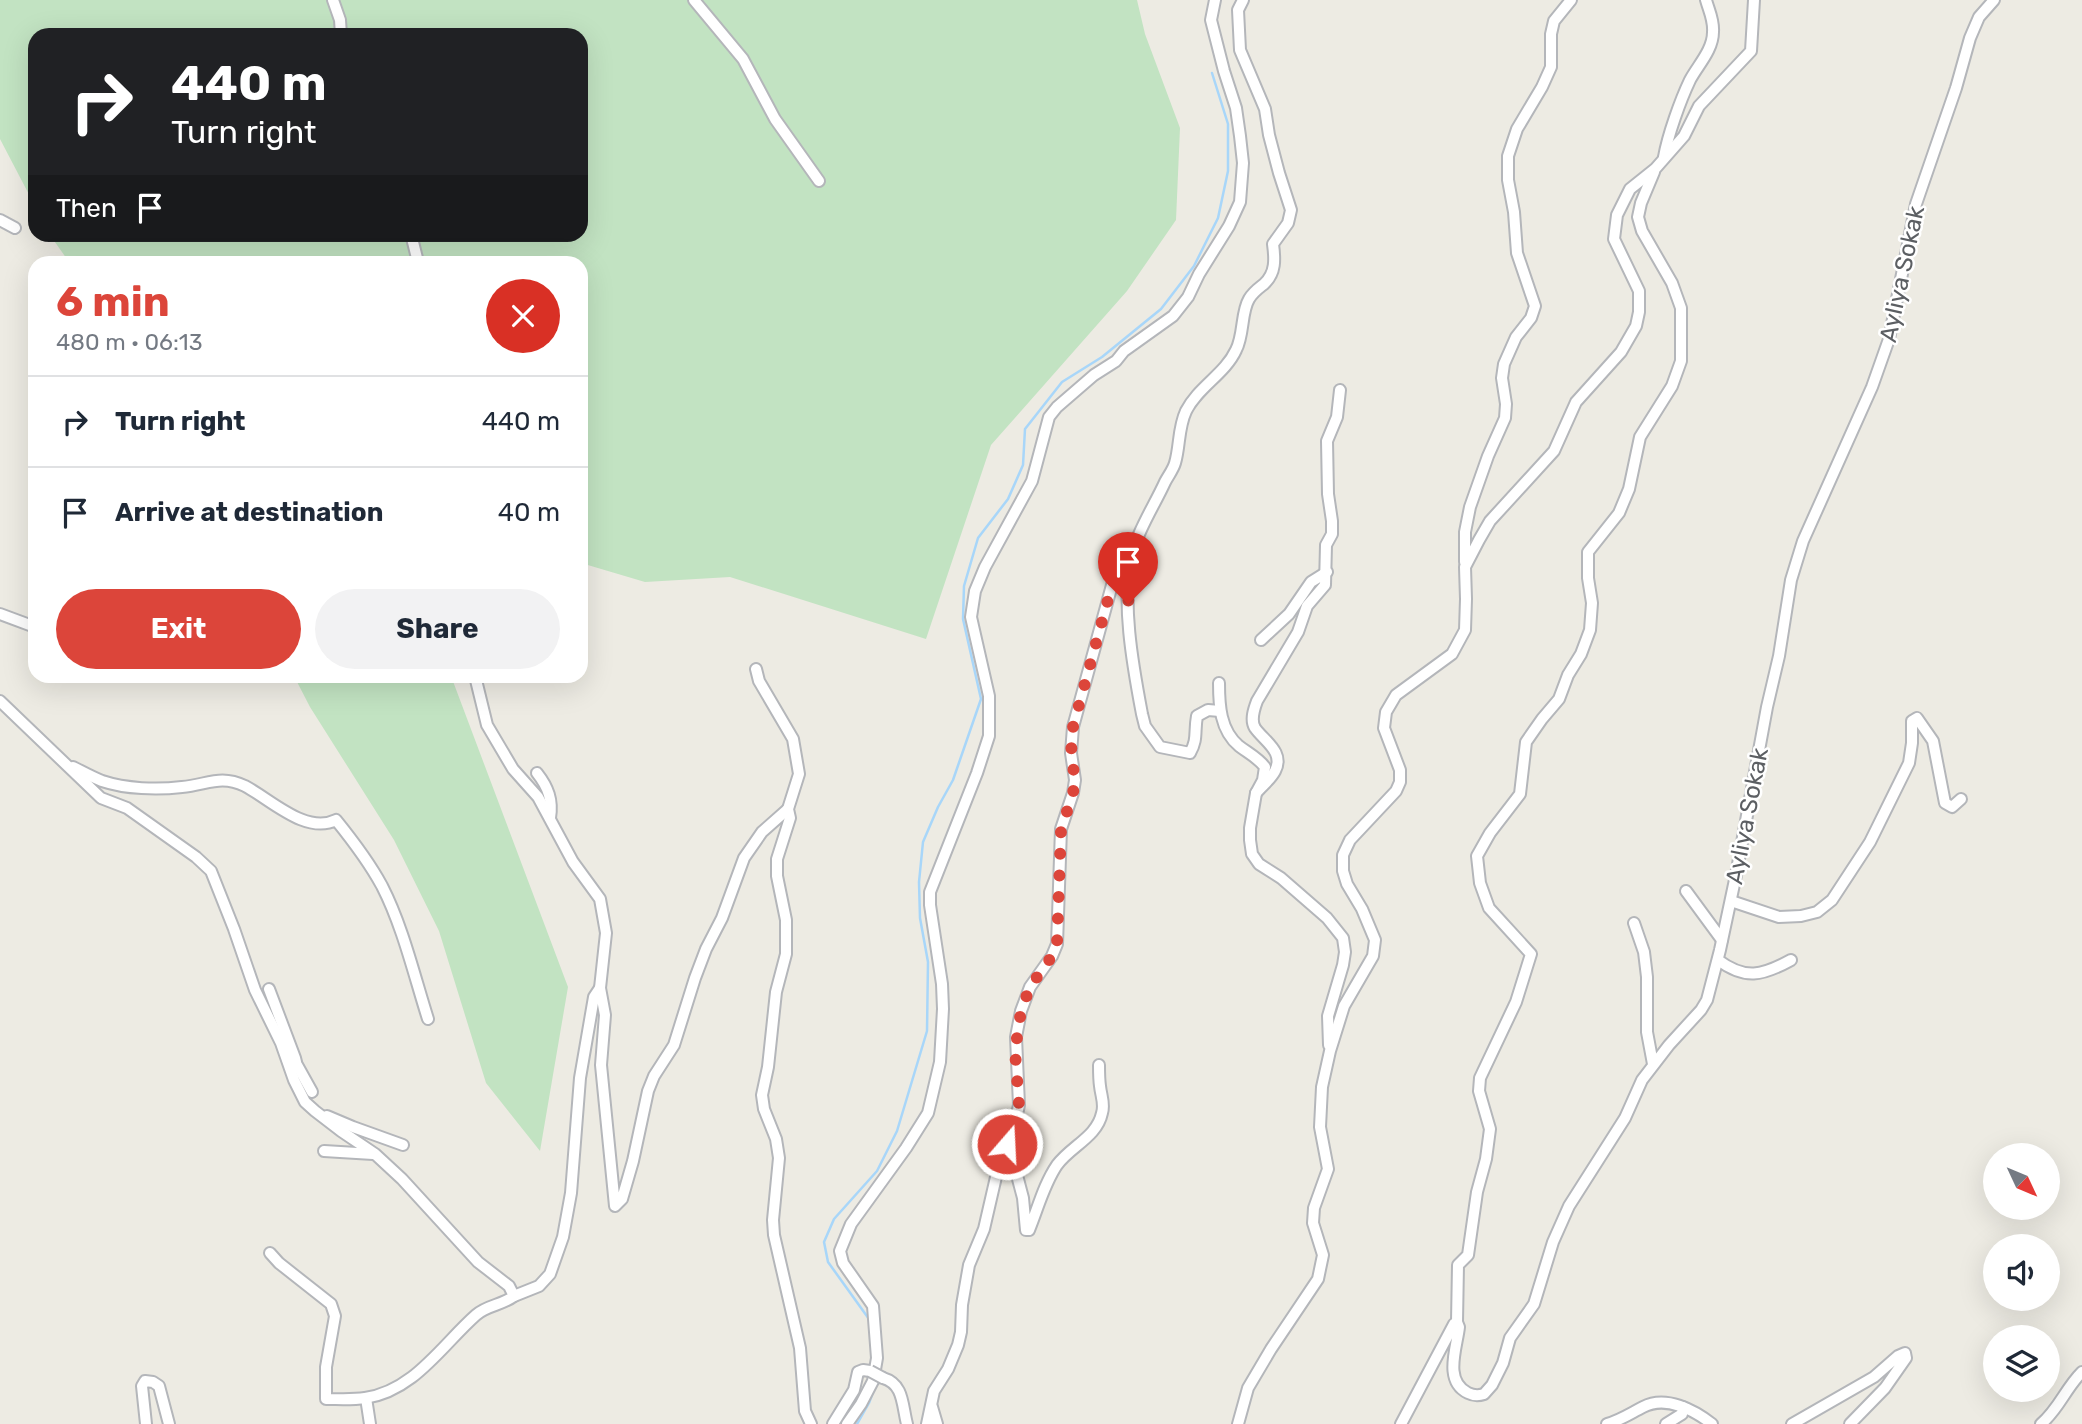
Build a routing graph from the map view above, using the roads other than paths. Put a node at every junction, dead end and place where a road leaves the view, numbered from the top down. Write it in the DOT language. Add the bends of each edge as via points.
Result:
graph roads {
  1 [pos="333,0"];
  2 [pos="694,0"];
  3 [pos="1215,0"];
  4 [pos="1242,0"];
  5 [pos="1571,0"];
  6 [pos="1706,0"];
  7 [pos="1754,0"];
  8 [pos="1994,0"];
  9 [pos="341,28"];
  10 [pos="1664,158"];
  11 [pos="1655,169"];
  12 [pos="819,181"];
  13 [pos="0,220"];
  14 [pos="15,228"];
  15 [pos="1340,390"];
  16 [pos="1133,551"];
  17 [pos="1465,567"];
  18 [pos="1326,572"];
  19 [pos="0,614"];
  20 [pos="28,624"];
  21 [pos="1261,640"];
  22 [pos="756,669"];
  23 [pos="477,683"];
  24 [pos="1219,683"];
  25 [pos="0,701"];
  26 [pos="1220,711"];
  27 [pos="62,761"];
  28 [pos="537,773"];
  29 [pos="1256,793"];
  30 [pos="1961,799"];
  31 [pos="788,809"];
  32 [pos="550,818"];
  33 [pos="1686,891"];
  34 [pos="1731,901"];
  35 [pos="1634,923"];
  36 [pos="1723,940"];
  37 [pos="1718,960"];
  38 [pos="1790,960"];
  39 [pos="600,988"];
  40 [pos="269,989"];
  41 [pos="428,1018"];
  42 [pos="1330,1051"];
  43 [pos="1099,1065"];
  44 [pos="1653,1065"];
  45 [pos="290,1067"];
  46 [pos="312,1092"];
  47 [pos="315,1111"];
  48 [pos="1015,1124"];
  49 [pos="403,1145"];
  50 [pos="324,1151"];
  51 [pos="375,1154"];
  52 [pos="270,1253"];
  53 [pos="514,1296"];
  54 [pos="1457,1322"];
  55 [pos="2082,1372"];
  56 [pos="366,1398"];
  57 [pos="931,1404"];
  58 [pos="1683,1406"];
  59 [pos="146,1424"];
  60 [pos="169,1424"];
  61 [pos="370,1424"];
  62 [pos="811,1424"];
  63 [pos="832,1424"];
  64 [pos="847,1424"];
  65 [pos="907,1424"];
  66 [pos="927,1424"];
  67 [pos="937,1424"];
  68 [pos="1238,1424"];
  69 [pos="1401,1424"];
  70 [pos="1607,1424"];
  71 [pos="1666,1424"];
  72 [pos="1712,1424"];
  73 [pos="1792,1424"];
  74 [pos="1850,1424"];
  75 [pos="2041,1424"];
  1 -- 9 [label="street"];
  2 -- 12 [label="street" via="743,59 775,119"];
  3 -- 64 [label="street" via="1211,20 1236,108 1243,163 1235,215 1173,316 1094,375 1049,417 1032,481 975,591 971,617 989,696 989,736 930,892 942,984 940,1062 928,1113 851,1224 840,1251 843,1263 873,1306 877,1358 873,1381"];
  4 -- 16 [label="street" via="1238,10 1240,50 1265,109 1291,210 1273,244 1273,271 1247,300 1236,352 1185,413 1174,465"];
  5 -- 17 [label="street" via="1554,21 1551,67 1517,129 1508,156 1517,253 1535,306 1504,363 1506,418 1470,507"];
  6 -- 10 [label="street" via="1713,21 1710,46 1686,92"];
  7 -- 10 [label="street" via="1751,51 1699,106 1684,136"];
  8 -- 34 [label="street, Ayliya Sokak" via="1979,17 1970,38 1916,204 1885,354 1800,550"];
  10 -- 11 [label="street"];
  11 -- 17 [label="street" via="1630,189 1617,215 1614,239 1639,291 1636,326 1621,352 1576,402 1554,451 1490,522"];
  11 -- 54 [label="street" via="1638,216 1681,308 1681,361 1672,386 1640,437 1619,513 1588,552 1592,603 1590,630 1581,654 1559,699 1526,743 1520,794 1478,856 1480,883 1489,908 1531,954 1516,1002 1480,1079 1490,1129 1468,1255 1458,1265"];
  13 -- 14 [label="street"];
  15 -- 18 [label="street" via="1337,417 1327,441 1332,534 1326,545"];
  16 -- 26 [label="street" via="1129,629 1145,726 1160,747 1190,753 1196,742 1197,716 1208,710"];
  16 -- 48 [label="street" via="1115,574 1073,727 1075,780 1061,830 1057,944 1021,1011 1016,1037 1019,1105"];
  17 -- 42 [label="street" via="1465,630 1452,654 1396,695 1386,712 1384,727 1400,782 1350,840 1343,855 1347,884 1375,940 1373,956 1344,1006"];
  18 -- 21 [label="street" via="1311,582 1289,614"];
  18 -- 29 [label="street" via="1325,585 1307,607 1298,632 1252,713 1254,727 1277,756 1276,770"];
  19 -- 20 [label="street"];
  22 -- 31 [label="street" via="793,739 799,774"];
  23 -- 32 [label="street" via="487,725"];
  24 -- 26 [label="street"];
  25 -- 27 [label="street"];
  26 -- 29 [label="street" via="1230,736 1265,767"];
  27 -- 41 [label="street" via="120,786 183,788 231,781 291,815 327,824 336,820 382,887"];
  27 -- 45 [label="street" via="101,797 127,808 211,871 255,990"];
  28 -- 32 [label="street" via="550,794"];
  29 -- 42 [label="street" via="1250,828 1252,854 1327,918 1343,938 1343,965 1328,1016"];
  30 -- 34 [label="street" via="1952,807 1945,803 1933,741 1917,718 1912,721 1909,763 1871,842 1832,900 1816,912 1779,917"];
  31 -- 39 [label="street" via="762,832 744,858 695,978 674,1045 648,1091 633,1161 622,1199 615,1206 601,1065 605,1015"];
  31 -- 62 [label="street" via="790,818 777,859 786,954 762,1095 779,1158 774,1235 800,1348 805,1411"];
  32 -- 39 [label="street" via="573,862 600,899 606,933"];
  33 -- 36 [label="street"];
  34 -- 36 [label="street, Ayliya Sokak"];
  35 -- 44 [label="street" via="1644,952"];
  36 -- 37 [label="street, Ayliya Sokak"];
  37 -- 38 [label="street" via="1744,974"];
  37 -- 44 [label="street, Ayliya Sokak" via="1701,1010"];
  39 -- 53 [label="street" via="594,998 580,1077 563,1237 550,1274 539,1286"];
  40 -- 45 [label="street" via="295,1058"];
  42 -- 68 [label="street" via="1320,1127 1328,1169 1312,1223 1323,1255 1318,1279 1248,1388"];
  43 -- 48 [label="street" via="1103,1104 1099,1123 1053,1171 1030,1230 1026,1230 1012,1154"];
  44 -- 54 [label="street, Ayliya Sokak" via="1561,1222 1534,1304 1510,1338 1492,1385 1480,1396 1462,1390 1455,1378 1452,1363"];
  45 -- 46 [label="street" via="297,1065"];
  45 -- 47 [label="street" via="305,1102"];
  47 -- 49 [label="street"];
  47 -- 51 [label="street"];
  48 -- 57 [label="street" via="969,1265 958,1345"];
  50 -- 51 [label="street"];
  51 -- 53 [label="street"];
  52 -- 56 [label="street" via="331,1304 335,1316 326,1399"];
  53 -- 56 [label="street" via="479,1312 417,1374"];
  54 -- 69 [label="street"];
  55 -- 75 [label="street"];
  56 -- 61 [label="street"];
  57 -- 66 [label="street"];
  57 -- 67 [label="street"];
  58 -- 70 [label="street" via="1657,1403"];
  58 -- 71 [label="street" via="1682,1414"];
  58 -- 72 [label="street"];
  59 -- 60 [label="street" via="145,1381 159,1386"];
  63 -- 65 [label="street, bridge" via="863,1370 893,1381"];
  73 -- 74 [label="street" via="1874,1377 1905,1353 1906,1359 1885,1388"];
}
